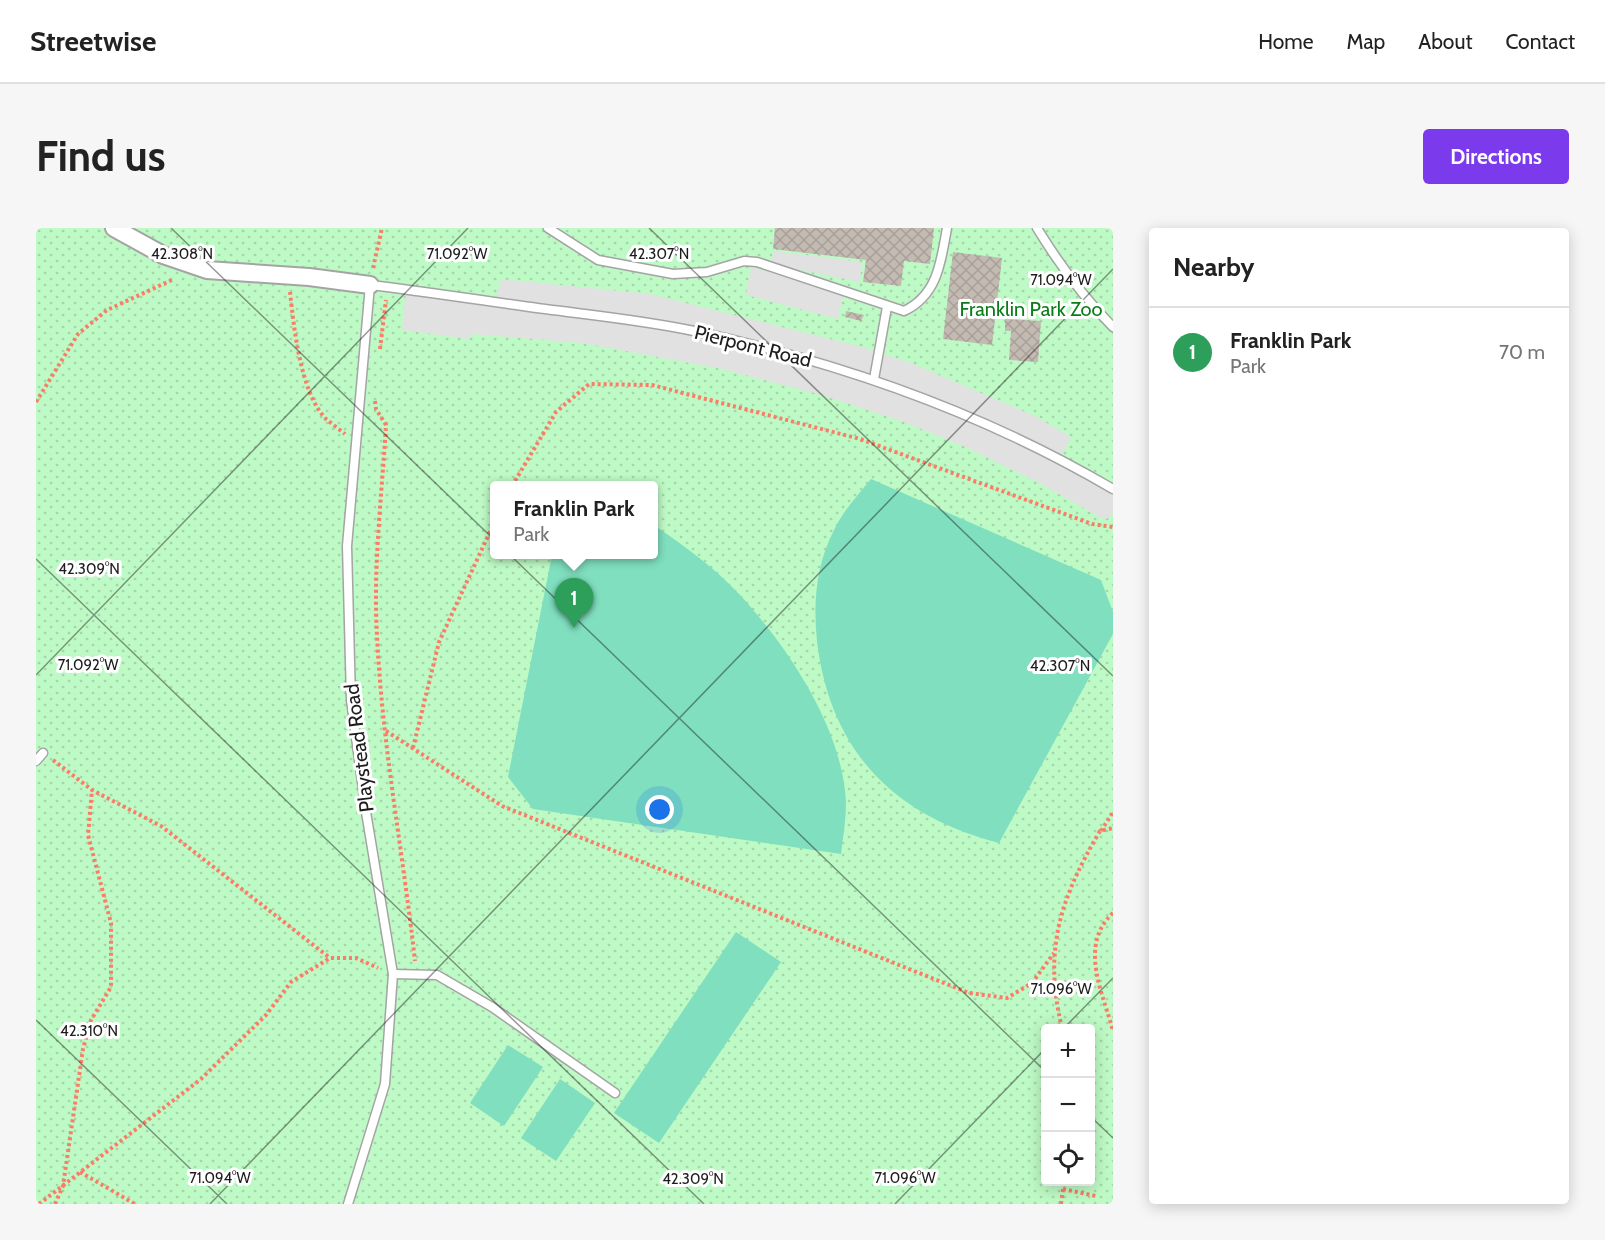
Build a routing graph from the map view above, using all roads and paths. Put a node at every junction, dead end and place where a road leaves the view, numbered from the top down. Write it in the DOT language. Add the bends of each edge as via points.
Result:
graph roads {
  1 [pos="114,228"];
  2 [pos="382,228"];
  3 [pos="548,228"];
  4 [pos="947,228"];
  5 [pos="1037,228"];
  6 [pos="207,270"];
  7 [pos="288,276"];
  8 [pos="370,285"];
  9 [pos="387,287"];
  10 [pos="887,308"];
  11 [pos="1113,327"];
  12 [pos="380,355"];
  13 [pos="874,379"];
  14 [pos="375,396"];
  15 [pos="36,402"];
  16 [pos="356,442"];
  17 [pos="515,481"];
  18 [pos="1113,489"];
  19 [pos="1113,527"];
  20 [pos="490,535"];
  21 [pos="385,730"];
  22 [pos="413,748"];
  23 [pos="44,753"];
  24 [pos="36,761"];
  25 [pos="92,790"];
  26 [pos="1113,812"];
  27 [pos="1113,828"];
  28 [pos="1100,831"];
  29 [pos="1113,913"];
  30 [pos="1054,953"];
  31 [pos="330,958"];
  32 [pos="393,974"];
  33 [pos="1061,1024"];
  34 [pos="1113,1031"];
  35 [pos="615,1093"];
  36 [pos="80,1172"];
  37 [pos="63,1186"];
  38 [pos="1063,1186"];
  39 [pos="1063,1189"];
  40 [pos="1096,1197"];
  41 [pos="39,1204"];
  42 [pos="55,1204"];
  43 [pos="135,1204"];
  44 [pos="348,1204"];
  45 [pos="1061,1204"];
  1 -- 6 [label="street" via="163,255"];
  2 -- 8 [label="path"];
  3 -- 10 [label="lane" via="598,260 673,274 757,262 849,291"];
  4 -- 10 [label="lane" via="938,277 926,293 915,306 904,311"];
  5 -- 11 [label="lane" via="1092,306"];
  6 -- 7 [label="street"];
  6 -- 15 [label="path" via="170,279 107,310 78,334"];
  7 -- 8 [label="street"];
  7 -- 16 [label="path" via="301,367 325,417"];
  8 -- 9 [label="lane, Pierpont Road"];
  8 -- 16 [label="lane, Playstead Road"];
  9 -- 12 [label="path"];
  9 -- 13 [label="lane, Pierpont Road" via="694,331"];
  10 -- 13 [label="lane"];
  13 -- 18 [label="lane, Pierpont Road" via="981,419"];
  14 -- 21 [label="path" via="376,409 386,425 376,610"];
  16 -- 32 [label="lane, Playstead Road" via="347,546 351,700"];
  17 -- 19 [label="path" via="556,412 589,384 652,384 860,439 1092,524"];
  20 -- 22 [label="path" via="439,642"];
  21 -- 22 [label="path"];
  21 -- 32 [label="path" via="416,970"];
  22 -- 30 [label="path" via="502,806 969,993 1007,998 1032,983"];
  23 -- 24 [label="lane"];
  23 -- 25 [label="path"];
  25 -- 31 [label="path" via="161,826"];
  25 -- 37 [label="path" via="88,835 111,923 111,987 92,1020 83,1049"];
  26 -- 28 [label="path"];
  27 -- 28 [label="path"];
  28 -- 30 [label="path" via="1058,924"];
  29 -- 34 [label="path" via="1103,922 1094,948 1097,980"];
  30 -- 33 [label="path" via="1055,998"];
  31 -- 32 [label="path" via="356,958"];
  31 -- 36 [label="path" via="291,982 266,1015 201,1079"];
  32 -- 35 [label="lane" via="437,975 492,1007"];
  32 -- 44 [label="lane, Playstead Road" via="385,1084"];
  36 -- 37 [label="path"];
  36 -- 43 [label="path"];
  37 -- 41 [label="path"];
  37 -- 42 [label="path"];
  38 -- 39 [label="path"];
  39 -- 40 [label="path"];
  39 -- 45 [label="path"];
}
